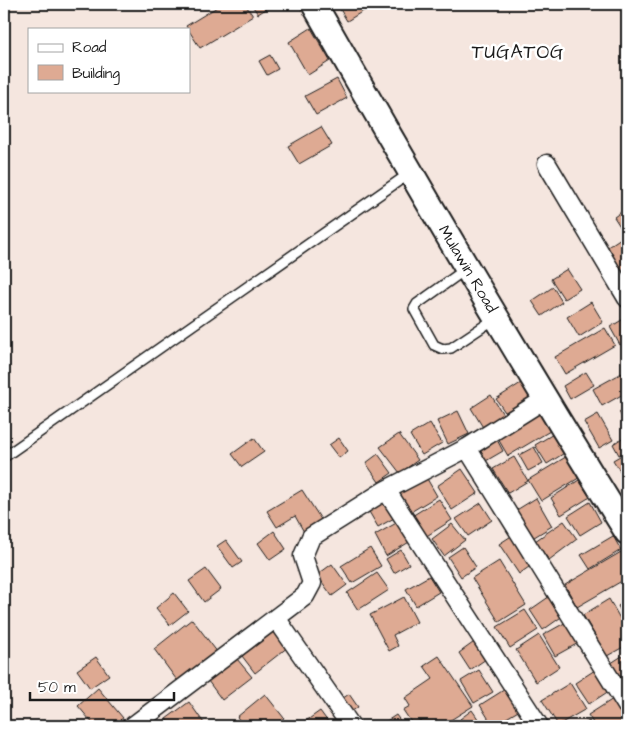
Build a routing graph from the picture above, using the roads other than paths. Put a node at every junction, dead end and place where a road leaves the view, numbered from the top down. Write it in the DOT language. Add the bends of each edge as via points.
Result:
graph roads {
  1 [pos="314,4"];
  2 [pos="547,164"];
  3 [pos="410,173"];
  4 [pos="467,268"];
  5 [pos="627,298"];
  6 [pos="497,318"];
  7 [pos="545,399"];
  8 [pos="467,448"];
  9 [pos="4,458"];
  10 [pos="386,490"];
  11 [pos="627,532"];
  12 [pos="276,618"];
  13 [pos="627,706"];
  14 [pos="133,726"];
  15 [pos="351,726"];
  16 [pos="538,726"];
  1 -- 3 [label="main road, Mulawin Road"];
  2 -- 5 [label="street"];
  3 -- 4 [label="main road, Mulawin Road"];
  3 -- 9 [label="lane"];
  4 -- 6 [label="main road, Mulawin Road"];
  4 -- 6 [label="lane" via="416,304 416,314 434,345 451,348"];
  6 -- 7 [label="main road, Mulawin Road"];
  7 -- 8 [label="street"];
  7 -- 11 [label="main road, Mulawin Road"];
  8 -- 10 [label="street"];
  8 -- 13 [label="street"];
  10 -- 12 [label="street" via="311,536 303,556 312,583 305,596"];
  10 -- 16 [label="street"];
  12 -- 14 [label="street"];
  12 -- 15 [label="street"];
}
